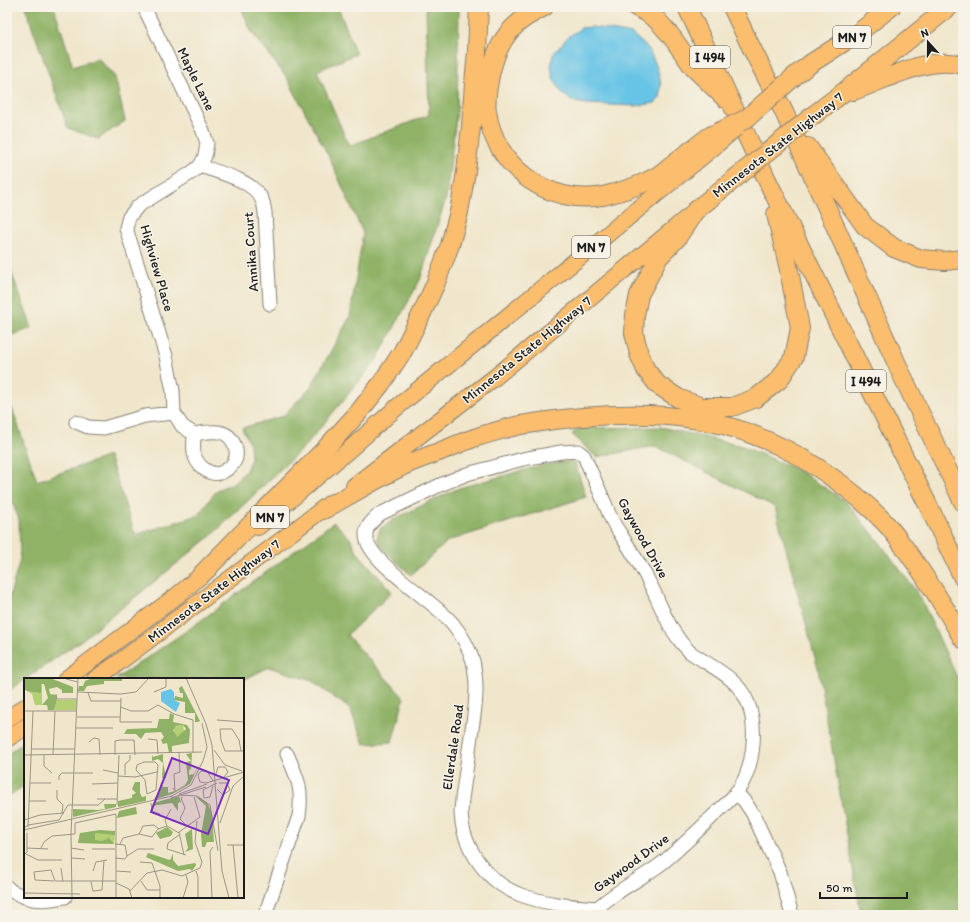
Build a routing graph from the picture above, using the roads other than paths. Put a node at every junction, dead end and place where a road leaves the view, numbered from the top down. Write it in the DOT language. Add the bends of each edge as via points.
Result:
graph roads {
  1 [pos="144,7"];
  2 [pos="479,7"];
  3 [pos="544,7"];
  4 [pos="636,7"];
  5 [pos="687,7"];
  6 [pos="732,7"];
  7 [pos="744,7"];
  8 [pos="871,7"];
  9 [pos="891,7"];
  10 [pos="949,7"];
  11 [pos="752,49"];
  12 [pos="810,64"];
  13 [pos="963,65"];
  14 [pos="840,95"];
  15 [pos="740,112"];
  16 [pos="784,112"];
  17 [pos="712,141"];
  18 [pos="200,166"];
  19 [pos="769,184"];
  20 [pos="695,211"];
  21 [pos="963,259"];
  22 [pos="270,304"];
  23 [pos="174,413"];
  24 [pos="76,422"];
  25 [pos="194,434"];
  26 [pos="963,502"];
  27 [pos="323,510"];
  28 [pos="366,536"];
  29 [pos="201,575"];
  30 [pos="963,578"];
  31 [pos="963,639"];
  32 [pos="67,678"];
  33 [pos="96,678"];
  34 [pos="24,708"];
  35 [pos="7,719"];
  36 [pos="24,728"];
  37 [pos="7,739"];
  38 [pos="287,754"];
  39 [pos="736,792"];
  40 [pos="7,887"];
  41 [pos="24,897"];
  42 [pos="28,898"];
  43 [pos="52,898"];
  44 [pos="594,912"];
  45 [pos="265,915"];
  46 [pos="792,915"];
  1 -- 18 [label="street, Maple Lane" via="203,130 207,143"];
  2 -- 29 [label="highway" via="471,126 459,212 435,285 418,321 403,351 358,413"];
  3 -- 17 [label="highway" via="527,16 505,37 493,63 487,94 486,110 494,135 507,159 517,170 546,190 587,198 603,196 657,176"];
  4 -- 15 [label="highway" via="658,21 693,67"];
  5 -- 15 [label="highway, I 494"];
  6 -- 11 [label="highway, I 494"];
  7 -- 11 [label="highway"];
  8 -- 12 [label="highway" via="858,22"];
  9 -- 12 [label="highway, MN 7" via="858,33"];
  10 -- 14 [label="highway, Minnesota State Highway 7 / MN 7"];
  11 -- 16 [label="highway, I 494"];
  12 -- 15 [label="highway, MN 7, bridge"];
  13 -- 14 [label="highway" via="932,64 913,68"];
  14 -- 20 [label="highway, Minnesota State Highway 7 / MN 7, bridge"];
  15 -- 17 [label="highway, bridge"];
  15 -- 19 [label="highway, I 494"];
  16 -- 21 [label="highway" via="864,226 894,248 920,259"];
  16 -- 26 [label="highway, I 494" via="901,373"];
  17 -- 29 [label="main road, Minnesota State Highway 7 / MN 7"];
  18 -- 22 [label="street, Annika Court" via="242,181 254,188 262,199 265,212"];
  18 -- 23 [label="street, Highview Place" via="138,206 126,228 166,356 173,391"];
  19 -- 20 [label="highway" via="800,328 794,357 779,380 756,398 732,407 702,407 678,398 658,385 646,370 634,333 638,295 660,257 677,238"];
  19 -- 30 [label="highway, I 494"];
  20 -- 27 [label="main road, Minnesota State Highway 7 / MN 7" via="494,378"];
  23 -- 24 [label="street" via="145,416 104,428 88,427"];
  23 -- 25 [label="street" via="182,426"];
  27 -- 31 [label="highway" via="401,467 478,437 526,424 587,416 637,415 688,418 719,424 747,432 779,446 835,479 863,501 889,527 920,569"];
  27 -- 33 [label="main road, Minnesota State Highway 7 / MN 7"];
  28 -- 39 [label="street, Gaywood Drive" via="372,521 380,514 467,474 561,452 578,452 584,456 612,522 650,582 670,627 689,651 736,684 748,703 754,732 753,746 745,776"];
  28 -- 44 [label="street, Ellerdale Road" via="372,551 386,567 438,608 452,623 465,641 474,662 477,684 461,812 466,837 477,859 493,878 520,895"];
  29 -- 32 [label="main road, Minnesota State Highway 7 / MN 7"];
  34 -- 35 [label="main road"];
  36 -- 37 [label="main road"];
  38 -- 45 [label="street" via="298,778 301,803 299,816"];
  39 -- 44 [label="street, Gaywood Drive" via="661,864"];
  39 -- 46 [label="street" via="753,814 780,872"];
  40 -- 41 [label="street"];
  42 -- 43 [label="street"];
}
